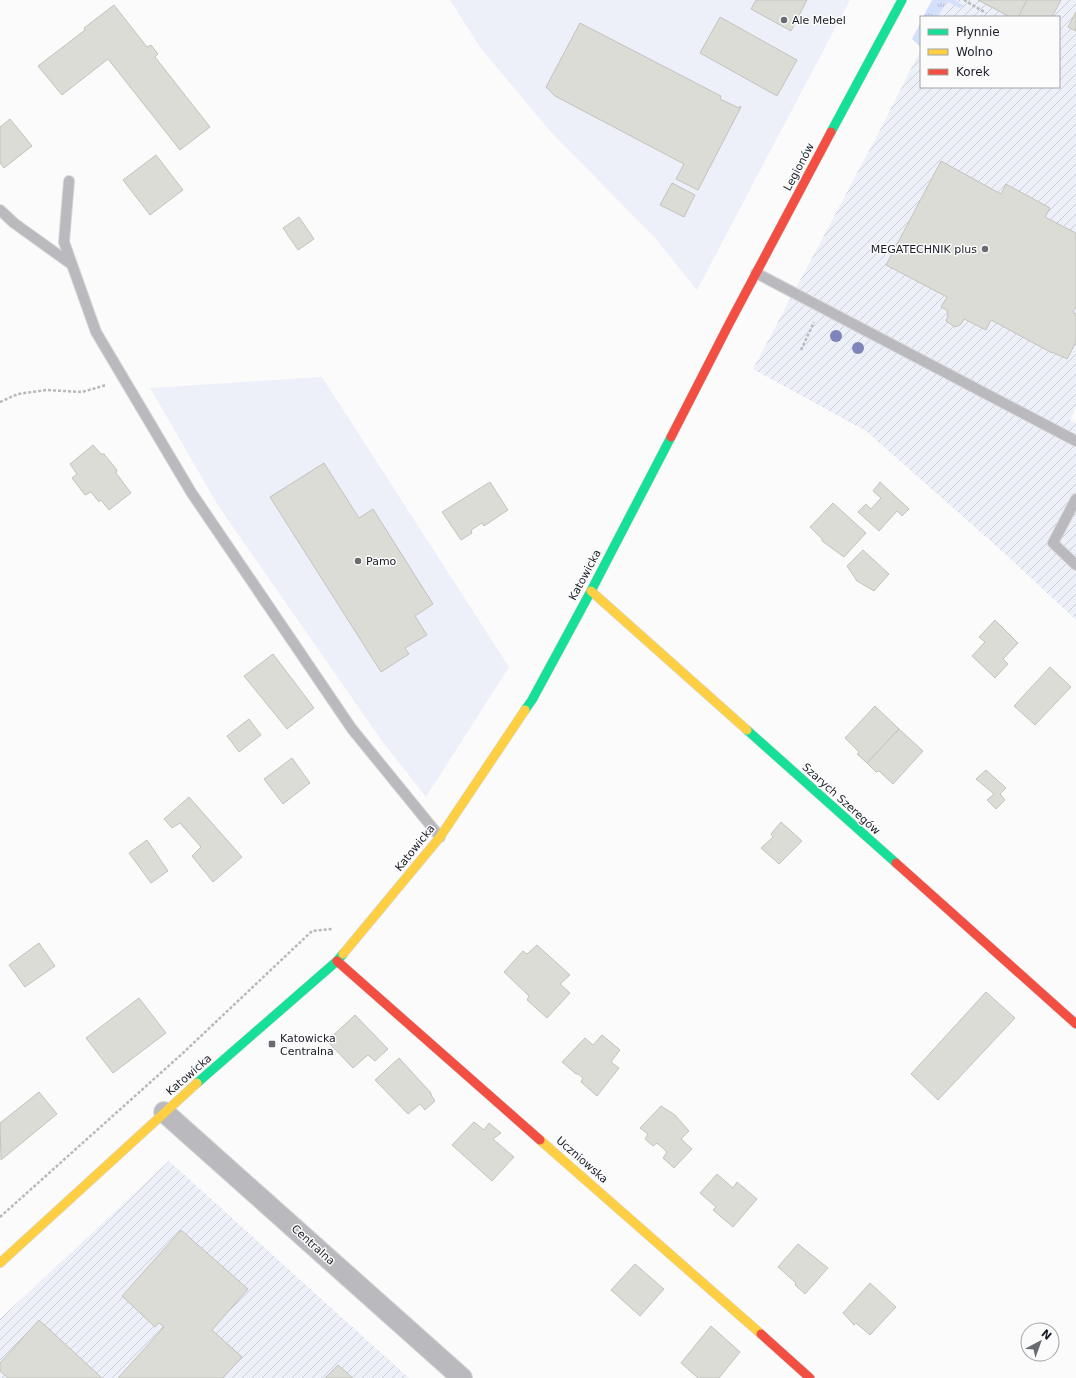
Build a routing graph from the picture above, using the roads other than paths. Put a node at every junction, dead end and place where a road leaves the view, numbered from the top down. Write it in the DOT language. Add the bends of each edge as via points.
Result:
graph roads {
  1 [pos="902,0"];
  2 [pos="69,181"];
  3 [pos="0,210"];
  4 [pos="71,264"];
  5 [pos="756,273"];
  6 [pos="718,345"];
  7 [pos="1076,442"];
  8 [pos="1076,499"];
  9 [pos="1072,515"];
  10 [pos="1076,565"];
  11 [pos="591,591"];
  12 [pos="440,838"];
  13 [pos="337,961"];
  14 [pos="1076,1024"];
  15 [pos="164,1112"];
  16 [pos="0,1263"];
  17 [pos="462,1378"];
  18 [pos="810,1378"];
  1 -- 5 [label="street, Legionów"];
  2 -- 4 [label="lane" via="64,242"];
  3 -- 4 [label="lane"];
  4 -- 12 [label="lane" via="96,332 191,492 352,729"];
  5 -- 6 [label="street, Legionów"];
  5 -- 7 [label="lane"];
  6 -- 11 [label="street, Katowicka"];
  8 -- 9 [label="lane"];
  9 -- 10 [label="lane" via="1053,543"];
  11 -- 12 [label="street, Katowicka" via="532,700"];
  11 -- 14 [label="street, Szarych Szeregów"];
  12 -- 13 [label="street, Katowicka"];
  13 -- 15 [label="street, Katowicka"];
  13 -- 18 [label="street, Uczniowska"];
  15 -- 16 [label="street, Katowicka"];
  15 -- 17 [label="street, Centralna"];
}
